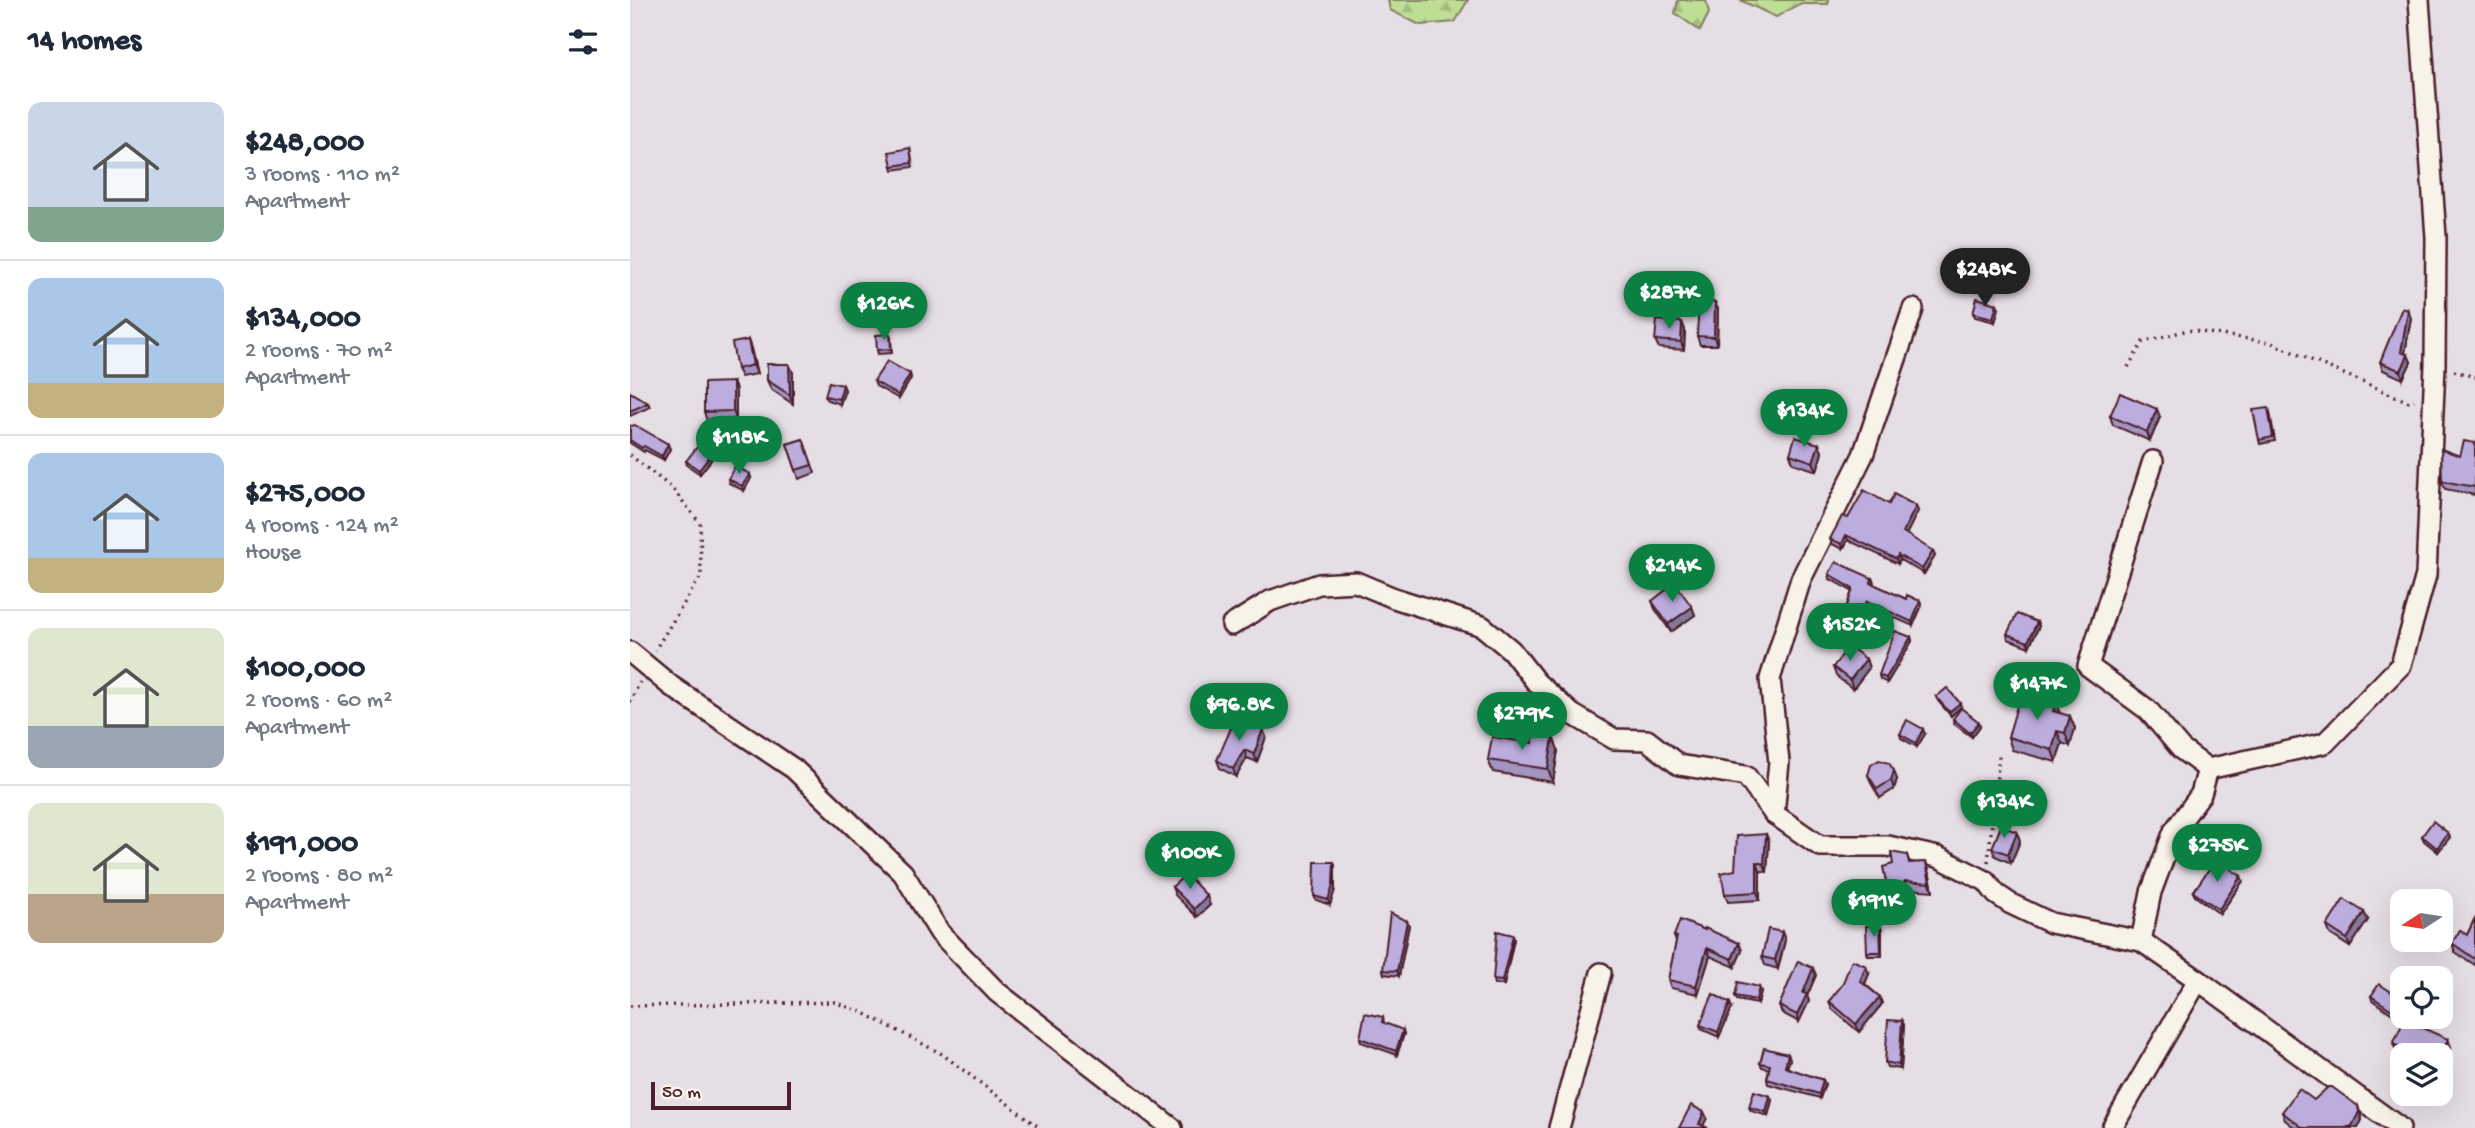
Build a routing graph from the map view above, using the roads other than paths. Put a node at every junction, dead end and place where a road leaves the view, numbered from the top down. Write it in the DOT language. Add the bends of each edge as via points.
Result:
graph roads {
  1 [pos="2419,0"];
  2 [pos="1913,309"];
  3 [pos="2153,461"];
  4 [pos="1232,625"];
  5 [pos="630,652"];
  6 [pos="2208,769"];
  7 [pos="1774,814"];
  8 [pos="2141,942"];
  9 [pos="1601,973"];
  10 [pos="2198,980"];
  11 [pos="1172,1128"];
  12 [pos="1559,1128"];
  13 [pos="2112,1128"];
  14 [pos="2400,1128"];
  1 -- 6 [label="street" via="2436,237 2426,575 2401,665 2325,743"];
  2 -- 7 [label="street" via="1863,456 1801,579 1770,679 1779,762"];
  3 -- 6 [label="street" via="2088,666 2148,710 2181,750"];
  4 -- 7 [label="street" via="1270,601 1319,584 1356,582 1439,610 1482,626 1572,714 1614,739 1647,740 1679,765 1746,776"];
  5 -- 11 [label="street" via="671,686 794,769 903,873 940,933 997,992"];
  6 -- 8 [label="street" via="2202,794 2174,831 2151,892"];
  7 -- 8 [label="street" via="1821,846 1888,846 1938,857 1986,881 2011,904 2051,923"];
  8 -- 10 [label="street"];
  9 -- 12 [label="street"];
  10 -- 13 [label="street"];
  10 -- 14 [label="street"];
}
